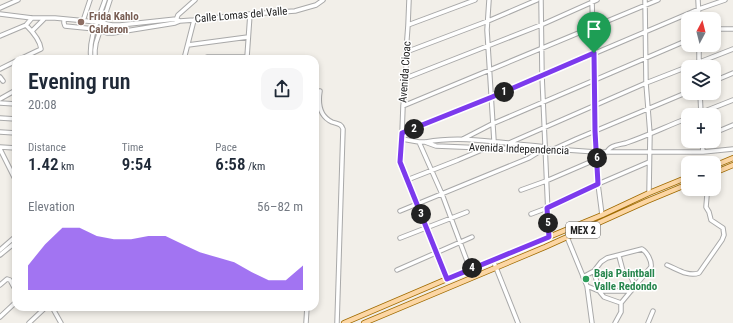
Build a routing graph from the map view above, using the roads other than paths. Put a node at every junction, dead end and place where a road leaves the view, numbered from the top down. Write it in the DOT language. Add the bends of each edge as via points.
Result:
graph roads {
  1 [pos="18,0"];
  2 [pos="90,0"];
  3 [pos="105,0"];
  4 [pos="110,0"];
  5 [pos="194,0"];
  6 [pos="323,0"];
  7 [pos="409,0"];
  8 [pos="475,0"];
  9 [pos="489,0"];
  10 [pos="537,0"];
  11 [pos="541,0"];
  12 [pos="597,0"];
  13 [pos="645,0"];
  14 [pos="658,0"];
  15 [pos="698,0"];
  16 [pos="725,0"];
  17 [pos="592,1"];
  18 [pos="644,6"];
  19 [pos="0,8"];
  20 [pos="698,9"];
  21 [pos="698,12"];
  22 [pos="0,14"];
  23 [pos="250,14"];
  24 [pos="32,18"];
  25 [pos="44,19"];
  26 [pos="64,19"];
  27 [pos="194,20"];
  28 [pos="83,21"];
  29 [pos="176,21"];
  30 [pos="488,21"];
  31 [pos="97,22"];
  32 [pos="102,23"];
  33 [pos="26,25"];
  34 [pos="408,25"];
  35 [pos="541,26"];
  36 [pos="593,28"];
  37 [pos="721,29"];
  38 [pos="97,30"];
  39 [pos="733,30"];
  40 [pos="32,31"];
  41 [pos="646,31"];
  42 [pos="0,36"];
  43 [pos="248,37"];
  44 [pos="681,43"];
  45 [pos="188,45"];
  46 [pos="488,46"];
  47 [pos="733,48"];
  48 [pos="541,49"];
  49 [pos="406,52"];
  50 [pos="594,53"];
  51 [pos="28,55"];
  52 [pos="91,55"];
  53 [pos="95,55"];
  54 [pos="185,55"];
  55 [pos="247,55"];
  56 [pos="646,58"];
  57 [pos="704,60"];
  58 [pos="12,63"];
  59 [pos="0,69"];
  60 [pos="681,69"];
  61 [pos="490,71"];
  62 [pos="733,73"];
  63 [pos="542,75"];
  64 [pos="0,77"];
  65 [pos="406,78"];
  66 [pos="721,78"];
  67 [pos="594,80"];
  68 [pos="3,81"];
  69 [pos="646,83"];
  70 [pos="320,91"];
  71 [pos="12,92"];
  72 [pos="681,95"];
  73 [pos="492,97"];
  74 [pos="0,99"];
  75 [pos="733,100"];
  76 [pos="543,102"];
  77 [pos="0,103"];
  78 [pos="12,104"];
  79 [pos="403,106"];
  80 [pos="595,106"];
  81 [pos="715,108"];
  82 [pos="648,109"];
  83 [pos="0,118"];
  84 [pos="12,119"];
  85 [pos="681,121"];
  86 [pos="492,124"];
  87 [pos="733,125"];
  88 [pos="544,128"];
  89 [pos="721,130"];
  90 [pos="595,131"];
  91 [pos="0,132"];
  92 [pos="12,133"];
  93 [pos="402,133"];
  94 [pos="650,134"];
  95 [pos="463,139"];
  96 [pos="402,140"];
  97 [pos="494,141"];
  98 [pos="419,142"];
  99 [pos="425,142"];
  100 [pos="509,143"];
  101 [pos="0,148"];
  102 [pos="12,148"];
  103 [pos="485,148"];
  104 [pos="703,148"];
  105 [pos="544,149"];
  106 [pos="553,149"];
  107 [pos="733,149"];
  108 [pos="596,152"];
  109 [pos="606,152"];
  110 [pos="649,152"];
  111 [pos="703,152"];
  112 [pos="733,158"];
  113 [pos="597,159"];
  114 [pos="650,162"];
  115 [pos="721,163"];
  116 [pos="733,165"];
  117 [pos="432,170"];
  118 [pos="721,170"];
  119 [pos="12,173"];
  120 [pos="407,180"];
  121 [pos="681,180"];
  122 [pos="546,181"];
  123 [pos="598,184"];
  124 [pos="681,187"];
  125 [pos="521,190"];
  126 [pos="649,193"];
  127 [pos="442,194"];
  128 [pos="707,196"];
  129 [pos="418,204"];
  130 [pos="547,208"];
  131 [pos="400,211"];
  132 [pos="467,212"];
  133 [pos="531,214"];
  134 [pos="602,215"];
  135 [pos="451,218"];
  136 [pos="427,228"];
  137 [pos="472,237"];
  138 [pos="549,237"];
  139 [pos="567,237"];
  140 [pos="400,238"];
  141 [pos="12,241"];
  142 [pos="12,242"];
  143 [pos="460,242"];
  144 [pos="0,250"];
  145 [pos="436,253"];
  146 [pos="0,255"];
  147 [pos="619,256"];
  148 [pos="493,260"];
  149 [pos="667,265"];
  150 [pos="496,268"];
  151 [pos="470,269"];
  152 [pos="397,270"];
  153 [pos="594,271"];
  154 [pos="583,277"];
  155 [pos="447,279"];
  156 [pos="12,284"];
  157 [pos="0,285"];
  158 [pos="586,286"];
  159 [pos="635,286"];
  160 [pos="599,291"];
  161 [pos="631,291"];
  162 [pos="621,303"];
  163 [pos="12,306"];
  164 [pos="42,311"];
  165 [pos="54,311"];
  166 [pos="307,311"];
  167 [pos="653,311"];
  168 [pos="0,317"];
  169 [pos="28,323"];
  170 [pos="61,323"];
  171 [pos="306,323"];
  172 [pos="337,323"];
  173 [pos="344,323"];
  174 [pos="364,323"];
  175 [pos="518,323"];
  176 [pos="592,323"];
  177 [pos="615,323"];
  178 [pos="648,323"];
  1 -- 19 [label="street"];
  2 -- 28 [label="street"];
  3 -- 31 [label="street"];
  4 -- 32 [label="street"];
  5 -- 29 [label="street"];
  6 -- 23 [label="street, Calle Lomas del Valle" via="316,5 295,11"];
  7 -- 34 [label="street, Avenida Cioac"];
  8 -- 34 [label="street"];
  9 -- 30 [label="street"];
  10 -- 30 [label="street"];
  11 -- 35 [label="street"];
  12 -- 17 [label="street"];
  13 -- 18 [label="street"];
  14 -- 18 [label="street"];
  15 -- 20 [label="street"];
  16 -- 20 [label="street"];
  17 -- 35 [label="street"];
  17 -- 36 [label="street"];
  18 -- 36 [label="street"];
  18 -- 41 [label="street"];
  20 -- 21 [label="street"];
  20 -- 41 [label="street"];
  22 -- 24 [label="street"];
  23 -- 27 [label="street, Calle Lomas del Valle"];
  23 -- 43 [label="street"];
  24 -- 25 [label="street"];
  24 -- 33 [label="street"];
  25 -- 26 [label="street"];
  25 -- 40 [label="street"];
  26 -- 28 [label="street, Calle Lomas del Valle"];
  26 -- 38 [label="street, Calle Lomas del Valle" via="65,26"];
  27 -- 29 [label="street, Calle Lomas del Valle"];
  27 -- 45 [label="street"];
  28 -- 31 [label="street, Calle Lomas del Valle"];
  29 -- 32 [label="street, Calle Lomas del Valle" via="120,25"];
  29 -- 38 [label="street, Calle Lomas del Valle" via="113,33"];
  30 -- 46 [label="street"];
  30 -- 49 [label="street"];
  31 -- 32 [label="street, Calle Lomas del Valle"];
  31 -- 38 [label="street"];
  32 -- 38 [label="street"];
  33 -- 40 [label="street"];
  33 -- 42 [label="street"];
  34 -- 49 [label="street, Avenida Cioac"];
  35 -- 46 [label="street"];
  35 -- 48 [label="street"];
  36 -- 48 [label="street"];
  36 -- 50 [label="street"];
  37 -- 39 [label="street"];
  38 -- 52 [label="street" via="90,48"];
  38 -- 53 [label="street"];
  40 -- 51 [label="street" via="41,49"];
  41 -- 50 [label="street"];
  41 -- 56 [label="street"];
  43 -- 45 [label="street"];
  43 -- 55 [label="street"];
  44 -- 56 [label="street"];
  45 -- 54 [label="street"];
  46 -- 61 [label="street"];
  46 -- 65 [label="street"];
  47 -- 57 [label="street"];
  48 -- 61 [label="street"];
  48 -- 63 [label="street"];
  49 -- 65 [label="street, Avenida Cioac"];
  50 -- 63 [label="street"];
  50 -- 67 [label="street"];
  56 -- 67 [label="street"];
  56 -- 69 [label="street"];
  58 -- 59 [label="street"];
  60 -- 69 [label="street"];
  61 -- 73 [label="street"];
  61 -- 79 [label="street"];
  62 -- 66 [label="street"];
  63 -- 73 [label="street"];
  63 -- 76 [label="street"];
  64 -- 68 [label="street"];
  65 -- 79 [label="street, Avenida Cioac"];
  67 -- 76 [label="street"];
  67 -- 80 [label="street"];
  69 -- 80 [label="street"];
  69 -- 82 [label="street"];
  70 -- 172 [label="street" via="320,110 343,129"];
  71 -- 74 [label="street"];
  72 -- 82 [label="street"];
  73 -- 86 [label="street"];
  73 -- 93 [label="street"];
  75 -- 81 [label="street"];
  76 -- 86 [label="street"];
  76 -- 88 [label="street"];
  77 -- 78 [label="street"];
  79 -- 93 [label="street, Avenida Cioac"];
  80 -- 88 [label="street"];
  80 -- 90 [label="street"];
  82 -- 90 [label="street"];
  82 -- 94 [label="street"];
  83 -- 84 [label="street"];
  85 -- 94 [label="street"];
  86 -- 95 [label="street"];
  86 -- 97 [label="street"];
  87 -- 89 [label="street"];
  88 -- 100 [label="street"];
  88 -- 105 [label="street"];
  90 -- 106 [label="street"];
  90 -- 108 [label="street"];
  91 -- 92 [label="street"];
  93 -- 96 [label="street, Avenida Cioac"];
  94 -- 109 [label="street" via="612,147"];
  94 -- 110 [label="street"];
  95 -- 97 [label="street"];
  95 -- 99 [label="street"];
  96 -- 98 [label="street, Avenida Independencia"];
  96 -- 120 [label="street, Avenida Cioac" via="400,162"];
  97 -- 100 [label="street"];
  98 -- 99 [label="street, Avenida Independencia"];
  98 -- 117 [label="street"];
  99 -- 103 [label="street, Avenida Independencia" via="436,146"];
  100 -- 105 [label="street"];
  101 -- 102 [label="street"];
  101 -- 119 [label="street"];
  103 -- 105 [label="street, Avenida Independencia"];
  103 -- 117 [label="street"];
  104 -- 111 [label="street"];
  105 -- 106 [label="street, Avenida Independencia"];
  105 -- 122 [label="street"];
  105 -- 127 [label="street" via="529,158"];
  106 -- 108 [label="street, Avenida Independencia"];
  107 -- 111 [label="street, Avenida Independencia"];
  108 -- 109 [label="street, Avenida Independencia"];
  108 -- 113 [label="street"];
  109 -- 110 [label="street, Avenida Independencia"];
  110 -- 111 [label="street, Avenida Independencia"];
  110 -- 114 [label="street"];
  112 -- 115 [label="main road"];
  113 -- 122 [label="street"];
  113 -- 123 [label="street"];
  114 -- 123 [label="street"];
  114 -- 126 [label="street"];
  116 -- 118 [label="main road"];
  117 -- 120 [label="street"];
  117 -- 127 [label="street"];
  120 -- 129 [label="street, Avenida Cioac"];
  121 -- 126 [label="main road, MEX 2"];
  122 -- 125 [label="street"];
  122 -- 130 [label="street"];
  123 -- 130 [label="street"];
  123 -- 134 [label="street"];
  124 -- 139 [label="main road, MEX 2"];
  126 -- 134 [label="main road, MEX 2"];
  127 -- 129 [label="street"];
  127 -- 135 [label="street"];
  128 -- 149 [label="street" via="706,207 711,220 723,228 722,240 695,275"];
  129 -- 131 [label="street"];
  129 -- 136 [label="street, Avenida Cioac"];
  130 -- 133 [label="street"];
  130 -- 138 [label="street"];
  132 -- 135 [label="street"];
  134 -- 138 [label="main road, MEX 2"];
  135 -- 136 [label="street"];
  135 -- 143 [label="street"];
  136 -- 140 [label="street"];
  136 -- 145 [label="street, Avenida Cioac"];
  137 -- 143 [label="street"];
  138 -- 148 [label="main road, MEX 2"];
  139 -- 150 [label="main road, MEX 2"];
  139 -- 154 [label="street"];
  141 -- 144 [label="street"];
  142 -- 146 [label="street"];
  143 -- 145 [label="street"];
  143 -- 151 [label="street"];
  145 -- 152 [label="street"];
  145 -- 155 [label="street, Avenida Cioac"];
  147 -- 153 [label="street" via="607,258"];
  147 -- 159 [label="street" via="623,271 631,277"];
  147 -- 159 [label="street" via="640,249 645,250 652,263"];
  148 -- 150 [label="street"];
  148 -- 151 [label="main road, MEX 2"];
  150 -- 174 [label="main road, MEX 2"];
  150 -- 175 [label="street"];
  151 -- 155 [label="main road, MEX 2"];
  153 -- 154 [label="street"];
  153 -- 160 [label="street"];
  154 -- 158 [label="street"];
  155 -- 173 [label="main road, MEX 2"];
  156 -- 157 [label="street" via="7,279"];
  158 -- 160 [label="street"];
  158 -- 176 [label="street"];
  159 -- 161 [label="street"];
  160 -- 161 [label="street"];
  160 -- 162 [label="street" via="604,297"];
  161 -- 162 [label="street"];
  162 -- 177 [label="street" via="622,312"];
  163 -- 168 [label="street"];
  164 -- 169 [label="street"];
  165 -- 170 [label="street"];
  166 -- 171 [label="street"];
  167 -- 178 [label="street"];
}
